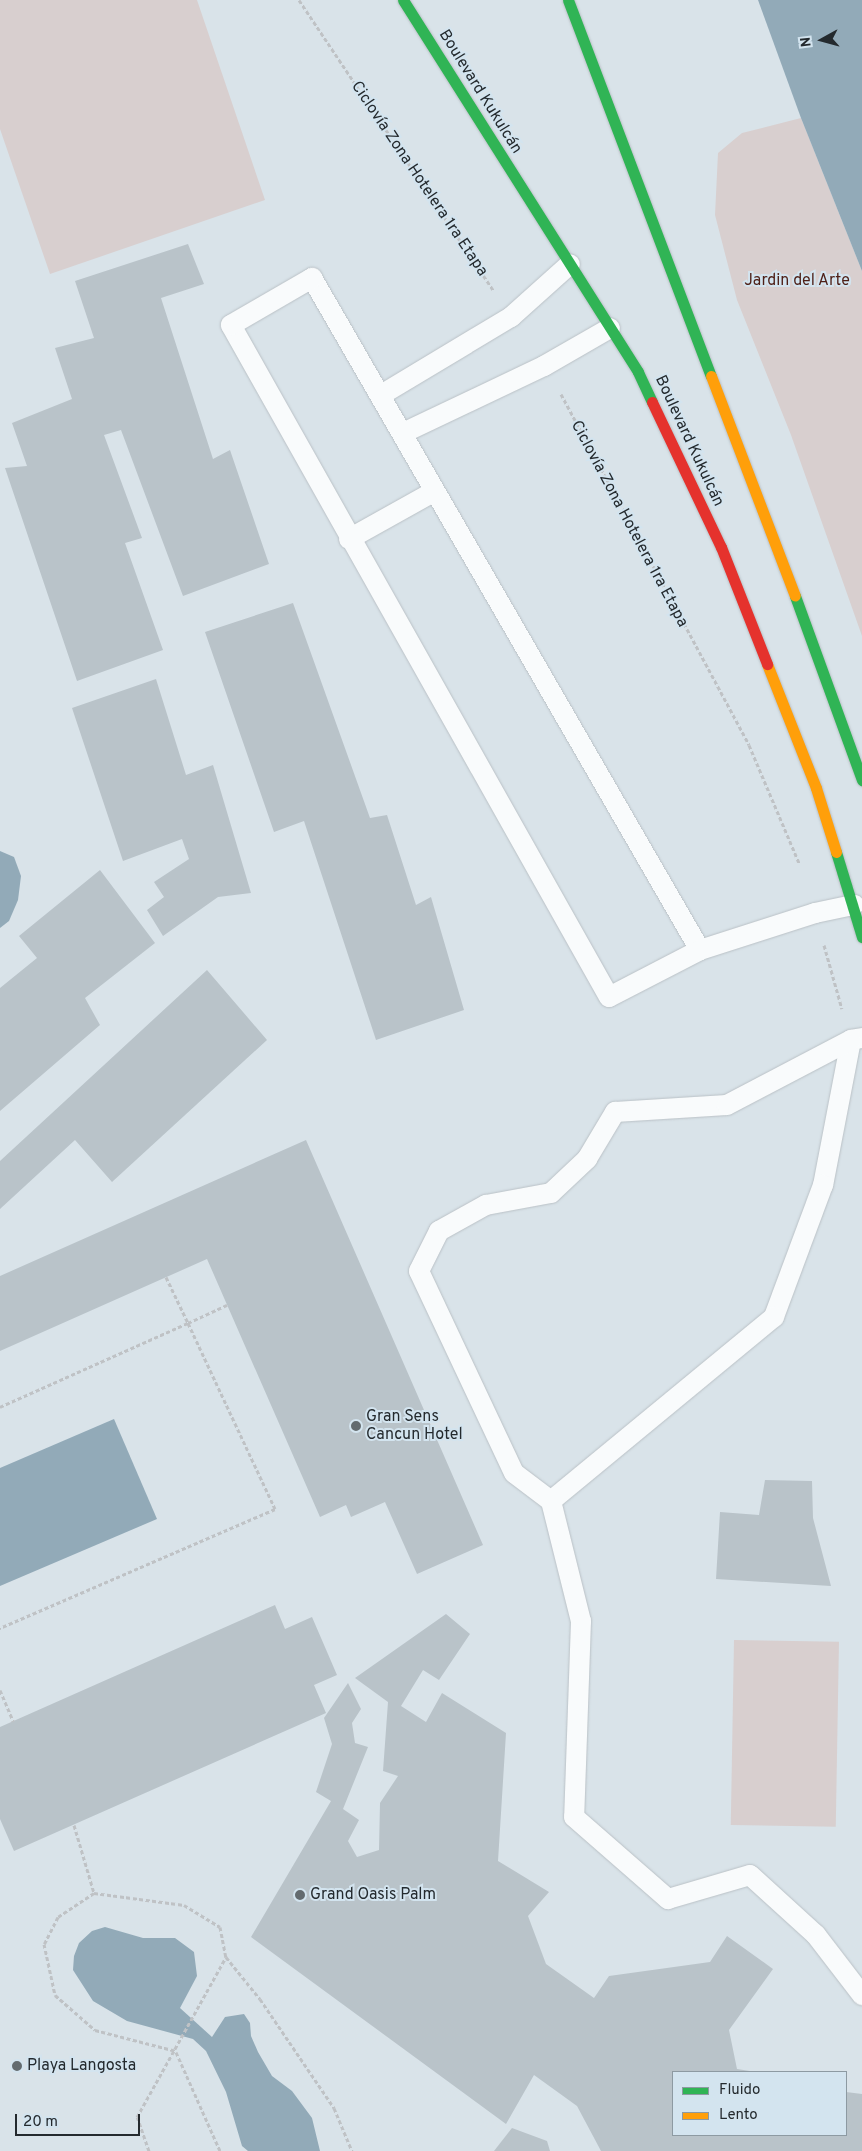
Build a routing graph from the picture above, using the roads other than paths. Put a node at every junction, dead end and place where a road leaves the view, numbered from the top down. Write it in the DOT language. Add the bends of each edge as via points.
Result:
graph roads {
  1 [pos="403,0"];
  2 [pos="568,0"];
  3 [pos="570,264"];
  4 [pos="610,328"];
  5 [pos="381,396"];
  6 [pos="403,433"];
  7 [pos="436,491"];
  8 [pos="349,539"];
  9 [pos="862,780"];
  10 [pos="854,905"];
  11 [pos="862,937"];
  12 [pos="700,950"];
  13 [pos="856,1039"];
  14 [pos="551,1501"];
  15 [pos="862,1995"];
  1 -- 3 [label="main road, Boulevard Kukulcán"];
  2 -- 9 [label="main road" via="830,687"];
  3 -- 4 [label="main road, Boulevard Kukulcán"];
  3 -- 5 [label="lane" via="511,317"];
  4 -- 6 [label="lane" via="544,366"];
  4 -- 10 [label="main road, Boulevard Kukulcán" via="638,372 721,547 816,788"];
  5 -- 6 [label="lane"];
  5 -- 8 [label="lane" via="312,278 231,325"];
  6 -- 7 [label="lane"];
  7 -- 8 [label="lane"];
  7 -- 12 [label="lane"];
  8 -- 12 [label="lane" via="608,997"];
  10 -- 11 [label="main road, Boulevard Kukulcán"];
  10 -- 12 [label="lane" via="815,912"];
  13 -- 14 [label="lane" via="823,1185 774,1316"];
  13 -- 14 [label="lane" via="727,1104 615,1112 586,1159 551,1193 486,1205 439,1231 419,1271 514,1473"];
  14 -- 15 [label="lane" via="581,1622 574,1817 668,1899 750,1875 816,1935"];
}
